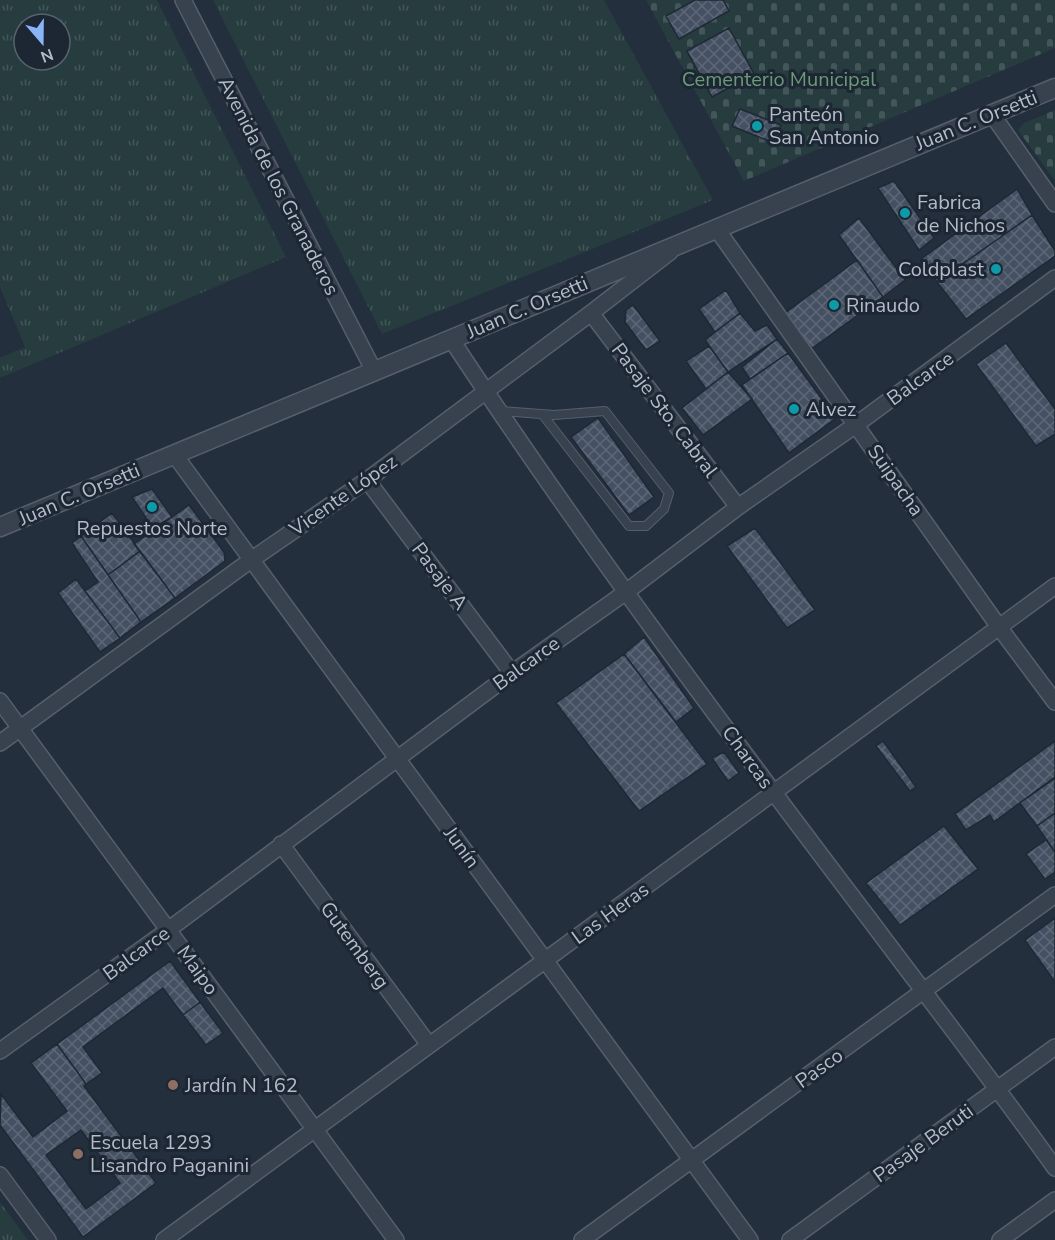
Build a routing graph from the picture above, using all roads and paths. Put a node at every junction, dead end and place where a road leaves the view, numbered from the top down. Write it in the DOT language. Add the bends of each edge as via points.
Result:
graph roads {
  1 [pos="183,0"];
  2 [pos="1055,88"];
  3 [pos="991,113"];
  4 [pos="1055,204"];
  5 [pos="716,228"];
  6 [pos="683,242"];
  7 [pos="1055,278"];
  8 [pos="591,313"];
  9 [pos="451,339"];
  10 [pos="374,371"];
  11 [pos="485,392"];
  12 [pos="499,411"];
  13 [pos="542,414"];
  14 [pos="857,424"];
  15 [pos="174,454"];
  16 [pos="367,480"];
  17 [pos="738,507"];
  18 [pos="0,527"];
  19 [pos="251,560"];
  20 [pos="1055,586"];
  21 [pos="626,592"];
  22 [pos="999,627"];
  23 [pos="512,673"];
  24 [pos="0,701"];
  25 [pos="1055,702"];
  26 [pos="21,729"];
  27 [pos="0,743"];
  28 [pos="398,760"];
  29 [pos="774,793"];
  30 [pos="281,844"];
  31 [pos="1055,895"];
  32 [pos="168,930"];
  33 [pos="544,961"];
  34 [pos="923,991"];
  35 [pos="429,1045"];
  36 [pos="1055,1047"];
  37 [pos="0,1051"];
  38 [pos="998,1089"];
  39 [pos="315,1129"];
  40 [pos="691,1161"];
  41 [pos="1055,1168"];
  42 [pos="0,1175"];
  43 [pos="1055,1200"];
  44 [pos="48,1240"];
  45 [pos="164,1240"];
  46 [pos="396,1240"];
  47 [pos="582,1240"];
  48 [pos="750,1240"];
  49 [pos="790,1240"];
  50 [pos="1000,1240"];
  1 -- 10 [label="street, Avenida de los Granaderos"];
  2 -- 3 [label="street, Juan C. Orsetti"];
  3 -- 4 [label="street"];
  3 -- 5 [label="street, Juan C. Orsetti"];
  5 -- 6 [label="street, Juan C. Orsetti"];
  5 -- 14 [label="street, Suipacha"];
  6 -- 8 [label="street, Vicente López"];
  6 -- 9 [label="street, Juan C. Orsetti"];
  7 -- 14 [label="street, Balcarce"];
  8 -- 11 [label="street, Vicente López"];
  8 -- 17 [label="street, Pasaje Sto. Cabral"];
  9 -- 10 [label="street, Juan C. Orsetti"];
  9 -- 11 [label="street, Charcas"];
  10 -- 15 [label="street, Juan C. Orsetti"];
  11 -- 12 [label="street, Charcas"];
  11 -- 16 [label="street, Vicente López"];
  12 -- 13 [label="lane"];
  12 -- 21 [label="street, Charcas"];
  13 -- 13 [label="lane" via="605,411 669,493 664,509 646,526 628,526"];
  14 -- 17 [label="street, Balcarce"];
  14 -- 22 [label="street, Suipacha"];
  15 -- 18 [label="street, Juan C. Orsetti"];
  15 -- 19 [label="street, Junín"];
  16 -- 19 [label="street, Vicente López"];
  16 -- 23 [label="street, Pasaje A"];
  17 -- 21 [label="street, Balcarce"];
  19 -- 26 [label="street, Vicente López"];
  19 -- 28 [label="street, Junín"];
  20 -- 22 [label="street, Las Heras"];
  21 -- 23 [label="street, Balcarce"];
  21 -- 29 [label="street, Charcas"];
  22 -- 25 [label="street, Suipacha"];
  22 -- 29 [label="street, Las Heras"];
  23 -- 28 [label="street, Balcarce"];
  24 -- 26 [label="street, Maipo"];
  26 -- 27 [label="street, Vicente López"];
  26 -- 32 [label="street, Maipo"];
  28 -- 30 [label="street, Balcarce"];
  28 -- 33 [label="street, Junín"];
  29 -- 33 [label="street, Las Heras"];
  29 -- 34 [label="street, Charcas"];
  30 -- 32 [label="street, Balcarce"];
  30 -- 35 [label="street, Gutemberg"];
  31 -- 34 [label="street, Pasco"];
  32 -- 37 [label="street, Balcarce"];
  32 -- 39 [label="street, Maipo"];
  33 -- 35 [label="street, Las Heras"];
  33 -- 40 [label="street, Junín"];
  34 -- 38 [label="street, Charcas"];
  34 -- 40 [label="street, Pasco"];
  35 -- 39 [label="street, Las Heras"];
  36 -- 38 [label="street, Pasaje Beruti"];
  38 -- 41 [label="street, Charcas"];
  38 -- 49 [label="street, Pasaje Beruti"];
  39 -- 45 [label="street, Las Heras"];
  39 -- 46 [label="street, Maipo"];
  40 -- 47 [label="street, Pasco"];
  40 -- 48 [label="street, Junín"];
  42 -- 44 [label="street"];
  43 -- 50 [label="street"];
}
